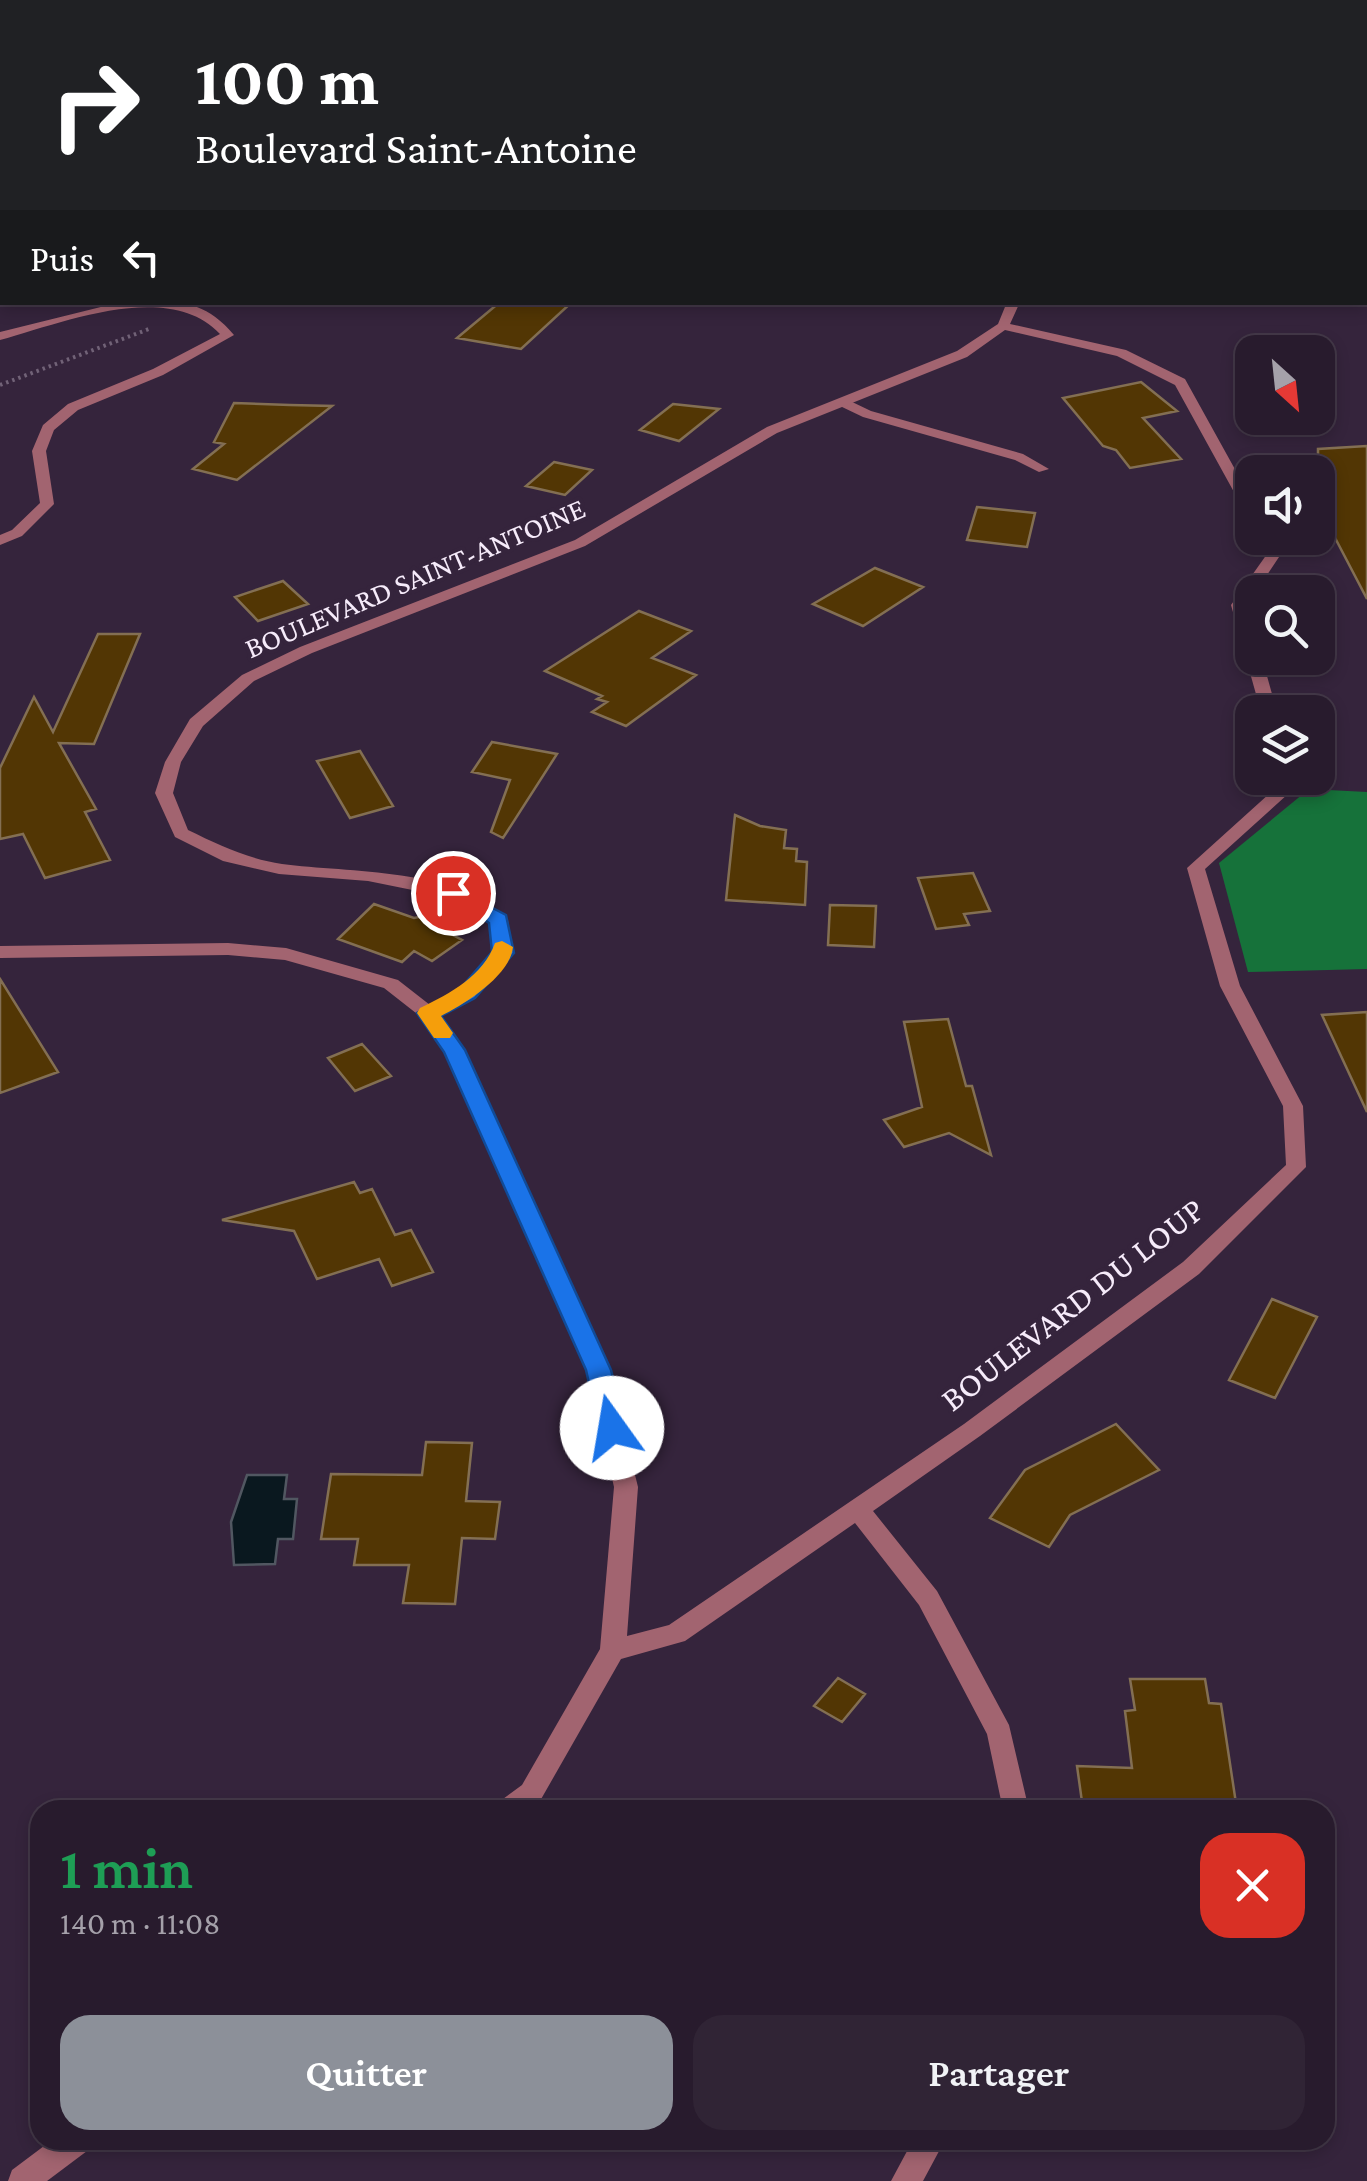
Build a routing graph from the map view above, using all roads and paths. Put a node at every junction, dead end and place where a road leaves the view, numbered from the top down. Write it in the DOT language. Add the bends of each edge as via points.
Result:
graph roads {
  1 [pos="138,305"];
  2 [pos="173,305"];
  3 [pos="1013,305"];
  4 [pos="164,323"];
  5 [pos="1003,326"];
  6 [pos="0,336"];
  7 [pos="0,385"];
  8 [pos="844,403"];
  9 [pos="1043,469"];
  10 [pos="1235,481"];
  11 [pos="0,542"];
  12 [pos="1278,795"];
  13 [pos="0,952"];
  14 [pos="428,1013"];
  15 [pos="857,1508"];
  16 [pos="613,1650"];
  17 [pos="520,1800"];
  18 [pos="1014,1800"];
  19 [pos="63,2150"];
  20 [pos="924,2150"];
  21 [pos="23,2181"];
  22 [pos="906,2181"];
  1 -- 6 [label="street"];
  2 -- 11 [label="street" via="202,310 228,335 73,407 48,428 39,451 47,504"];
  3 -- 5 [label="street"];
  4 -- 7 [label="path"];
  5 -- 8 [label="street, BOULEVARD SAINT-ANTOINE" via="962,354"];
  5 -- 10 [label="street" via="1121,354 1180,382"];
  8 -- 9 [label="lane"];
  8 -- 14 [label="street, BOULEVARD SAINT-ANTOINE" via="772,430 580,543 248,678 196,723 172,762 164,793 181,834 230,857 279,869 368,876 453,893 499,920 503,953 467,994"];
  12 -- 15 [label="street, BOULEVARD DU LOUP" via="1196,868 1230,986 1293,1106 1296,1167 1191,1268"];
  13 -- 14 [label="street" via="286,954 391,984"];
  14 -- 16 [label="street" via="454,1050 598,1370 626,1487"];
  15 -- 16 [label="street, BOULEVARD DU LOUP" via="676,1634"];
  15 -- 18 [label="street" via="928,1598 1000,1732"];
  16 -- 17 [label="street"];
  19 -- 21 [label="street"];
  20 -- 22 [label="street"];
}
